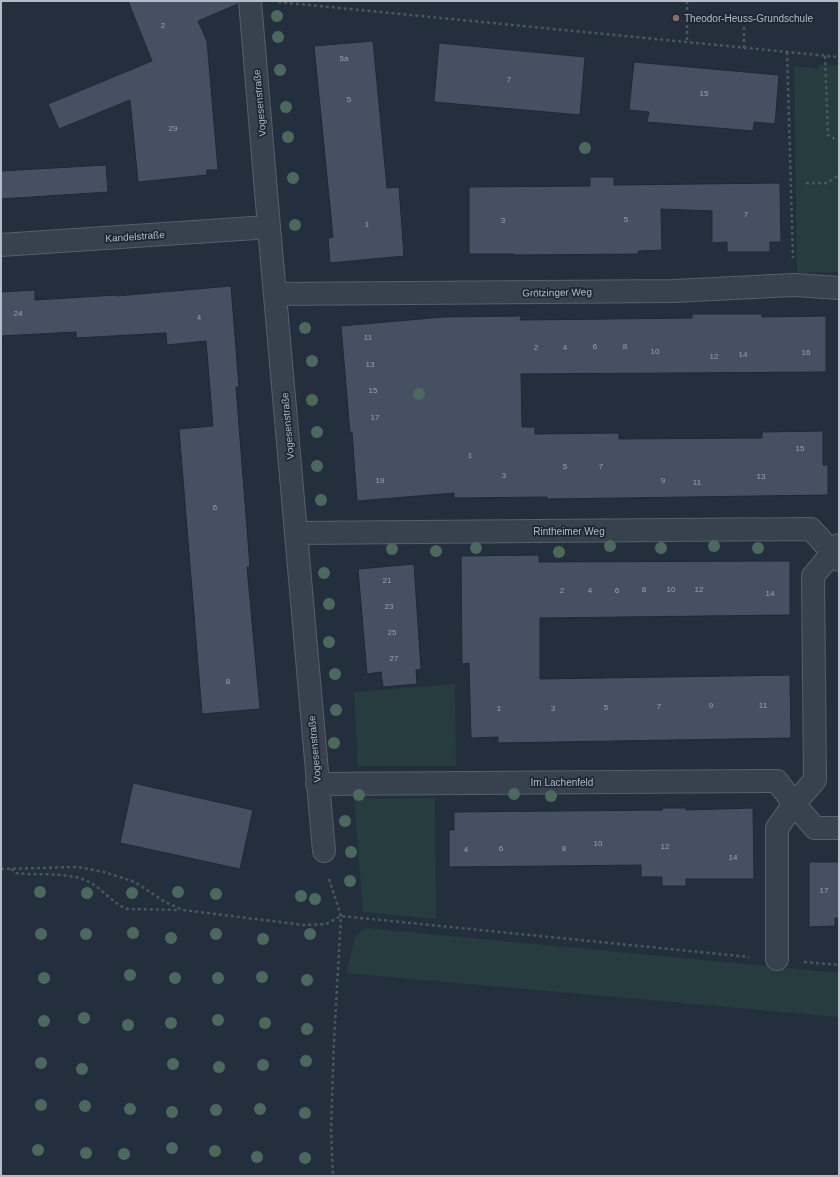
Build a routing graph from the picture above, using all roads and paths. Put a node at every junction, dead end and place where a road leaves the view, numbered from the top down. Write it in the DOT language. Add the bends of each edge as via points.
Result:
graph roads {
  1 [pos="250,1"];
  2 [pos="687,1"];
  3 [pos="276,2"];
  4 [pos="744,24"];
  5 [pos="687,42"];
  6 [pos="744,48"];
  7 [pos="787,52"];
  8 [pos="825,56"];
  9 [pos="839,57"];
  10 [pos="839,141"];
  11 [pos="839,175"];
  12 [pos="806,182"];
  13 [pos="269,227"];
  14 [pos="1,245"];
  15 [pos="794,285"];
  16 [pos="839,288"];
  17 [pos="275,294"];
  18 [pos="296,533"];
  19 [pos="837,552"];
  20 [pos="317,784"];
  21 [pos="794,804"];
  22 [pos="839,828"];
  23 [pos="324,851"];
  24 [pos="1,869"];
  25 [pos="10,869"];
  26 [pos="330,884"];
  27 [pos="183,910"];
  28 [pos="341,916"];
  29 [pos="777,959"];
  30 [pos="839,965"];
  31 [pos="333,1176"];
  1 -- 13 [label="street, Vogesenstraße"];
  2 -- 5 [label="path"];
  3 -- 5 [label="path"];
  4 -- 6 [label="path"];
  5 -- 6 [label="path"];
  6 -- 7 [label="path"];
  7 -- 8 [label="path"];
  7 -- 15 [label="path"];
  8 -- 9 [label="path"];
  8 -- 10 [label="path" via="828,135"];
  11 -- 12 [label="path" via="827,183"];
  13 -- 14 [label="street, Kandelstraße"];
  13 -- 17 [label="street, Vogesenstraße"];
  15 -- 16 [label="street, Grötzinger Weg"];
  15 -- 17 [label="street, Grötzinger Weg" via="694,290"];
  17 -- 18 [label="street, Vogesenstraße"];
  18 -- 19 [label="street, Rintheimer Weg" via="811,529"];
  18 -- 20 [label="street, Vogesenstraße"];
  19 -- 21 [label="street" via="813,576 815,780"];
  20 -- 21 [label="street, Im Lachenfeld" via="777,781"];
  20 -- 23 [label="street, Vogesenstraße"];
  21 -- 22 [label="street" via="815,828"];
  21 -- 29 [label="street" via="777,828"];
  24 -- 25 [label="path"];
  25 -- 27 [label="path" via="78,867 104,872 134,882"];
  25 -- 27 [label="path" via="16,873 64,875 88,881 127,909"];
  26 -- 28 [label="path"];
  27 -- 28 [label="path" via="304,925 326,924"];
  28 -- 29 [label="path"];
  28 -- 31 [label="path" via="331,1130"];
  29 -- 30 [label="path"];
}
